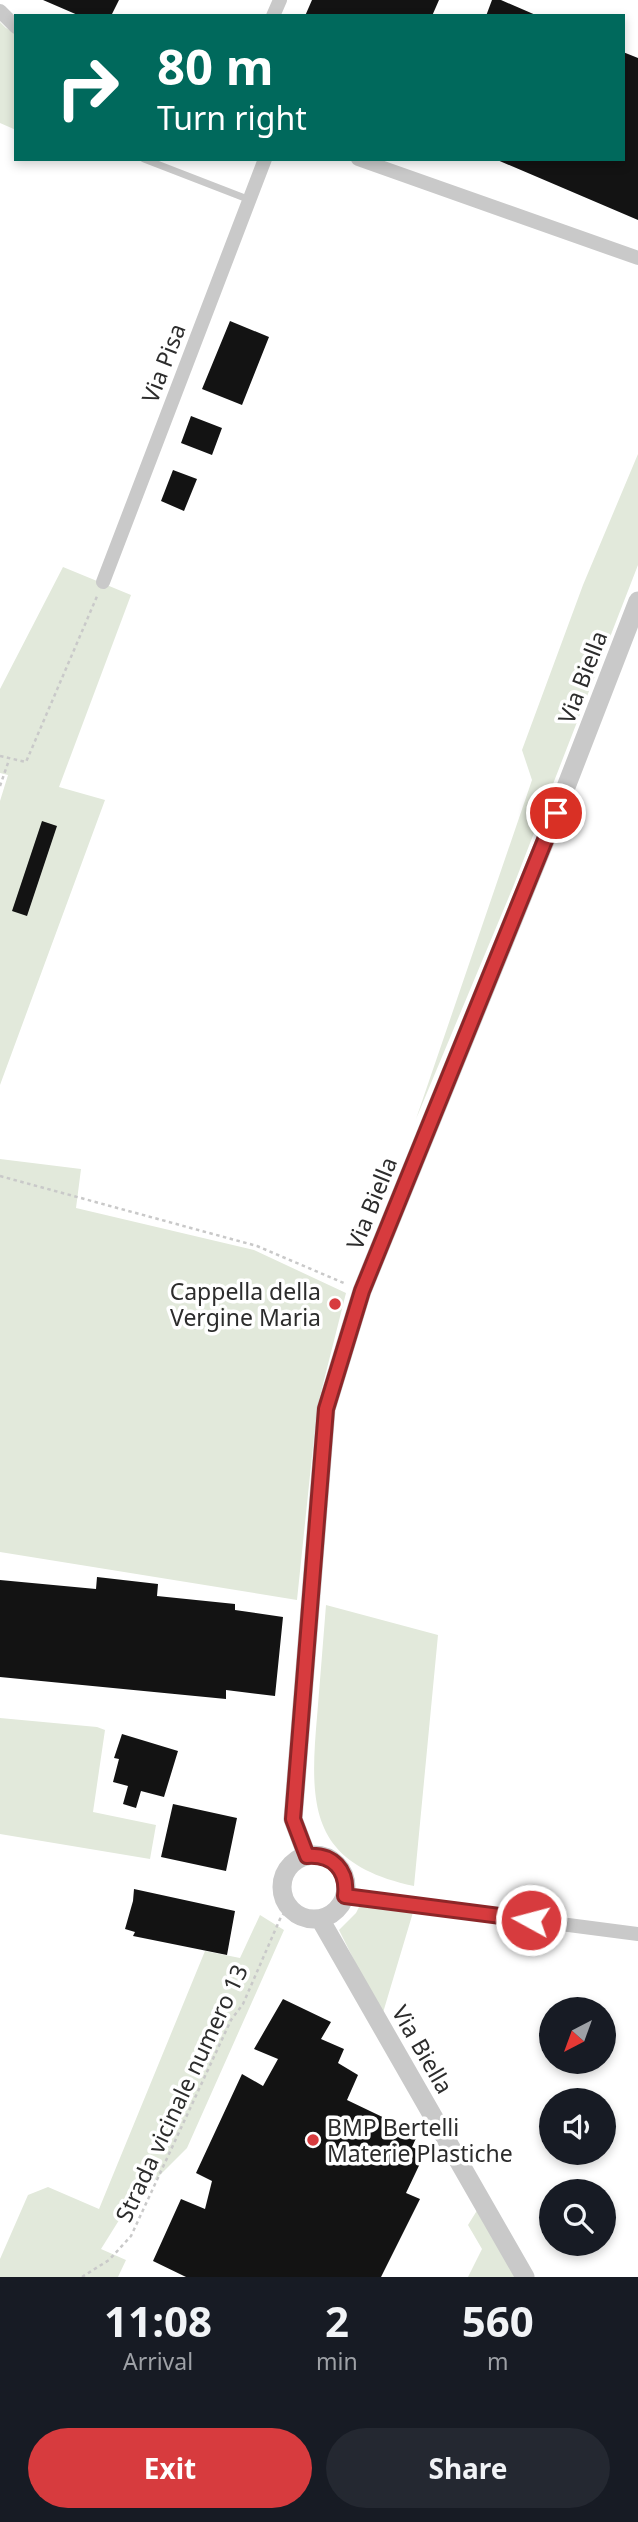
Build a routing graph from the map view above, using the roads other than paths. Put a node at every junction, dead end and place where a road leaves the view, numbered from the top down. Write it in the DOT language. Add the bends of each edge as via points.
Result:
graph roads {
  1 [pos="0,11"];
  2 [pos="14,25"];
  3 [pos="150,161"];
  4 [pos="264,161"];
  5 [pos="364,161"];
  6 [pos="250,200"];
  7 [pos="638,258"];
  8 [pos="103,582"];
  9 [pos="638,601"];
  10 [pos="307,1856"];
  11 [pos="345,1896"];
  12 [pos="320,1919"];
  13 [pos="638,1934"];
  14 [pos="525,2277"];
  1 -- 2 [label="street"];
  3 -- 6 [label="lane"];
  4 -- 6 [label="street, Via Pisa"];
  5 -- 7 [label="street"];
  6 -- 8 [label="street, Via Pisa"];
  9 -- 10 [label="street, Via Biella" via="362,1291 326,1409 293,1819"];
  10 -- 11 [label="street" via="328,1858 337,1865 344,1874"];
  10 -- 12 [label="street" via="296,1860 283,1876 281,1887 288,1907 302,1917"];
  11 -- 12 [label="street" via="336,1911"];
  11 -- 13 [label="street"];
  12 -- 14 [label="street, Via Biella"];
}
